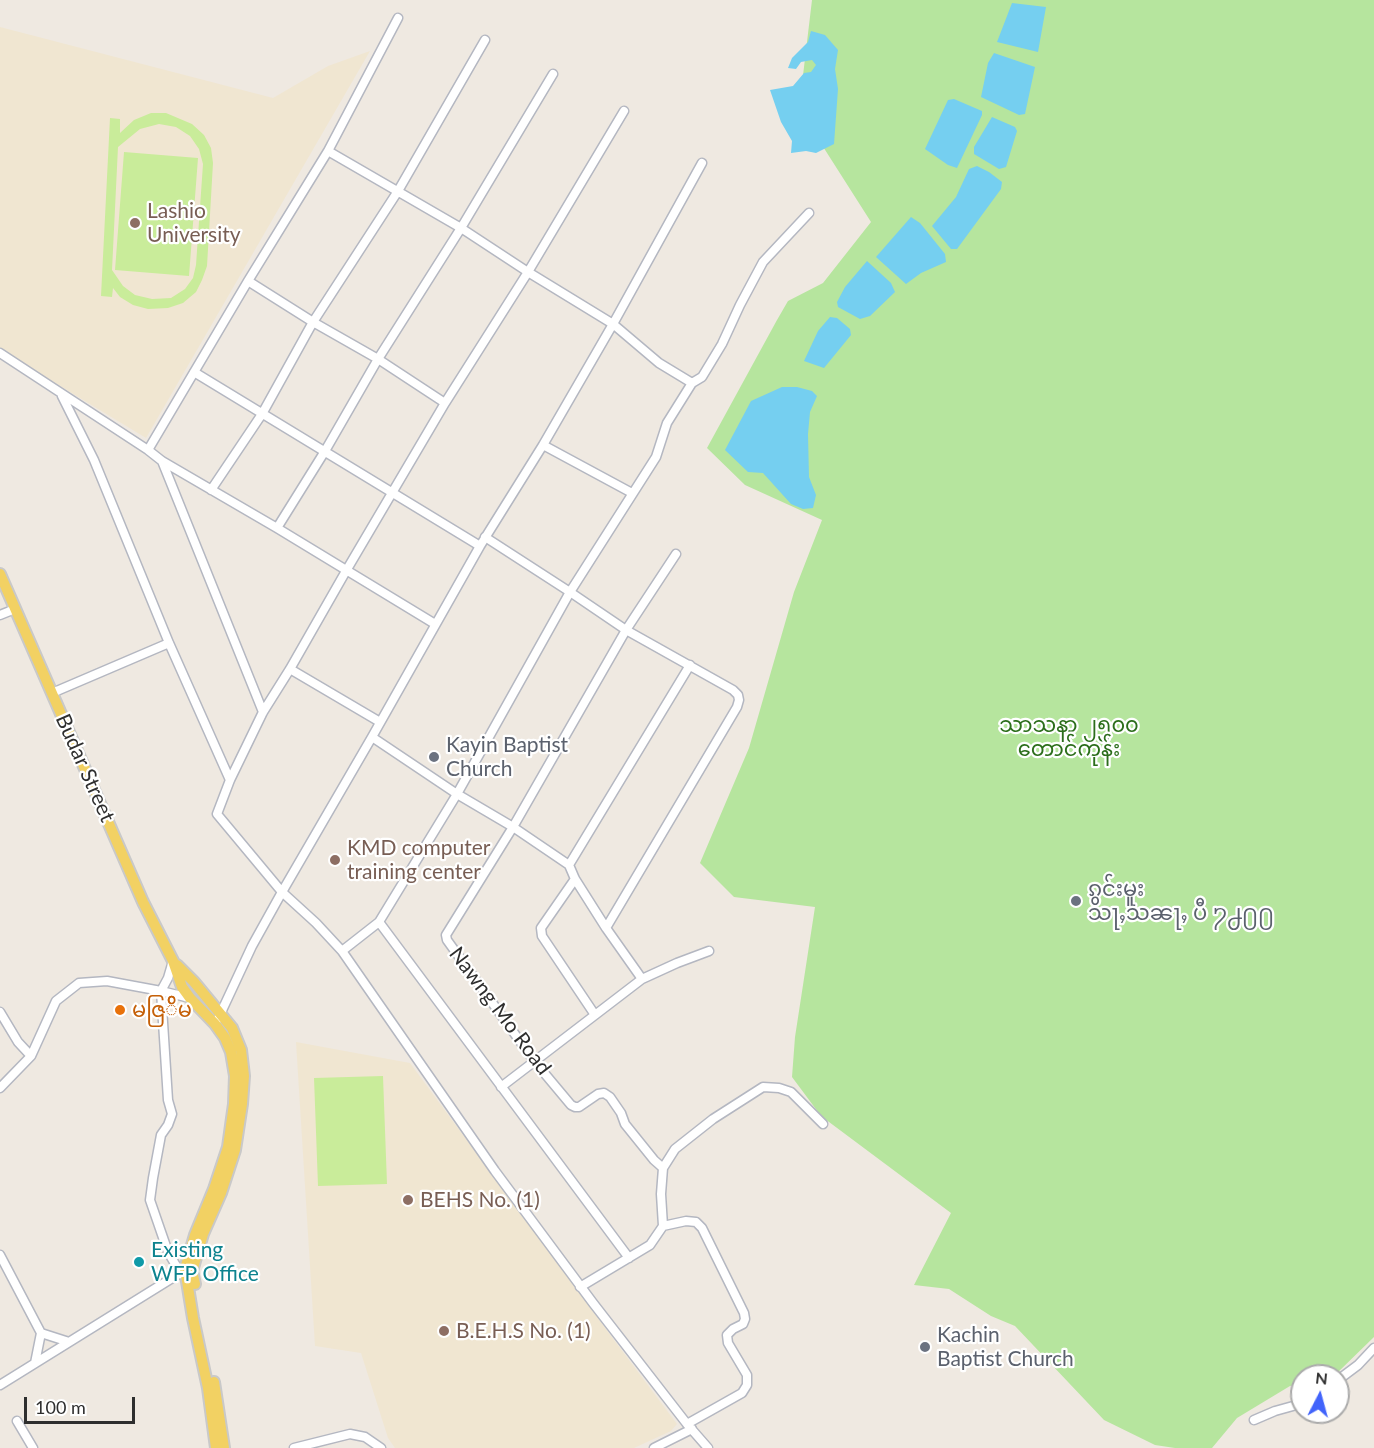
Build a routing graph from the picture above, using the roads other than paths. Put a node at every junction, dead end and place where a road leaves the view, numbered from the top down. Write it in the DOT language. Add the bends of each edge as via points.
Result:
graph roads {
  1 [pos="398,18"];
  2 [pos="485,40"];
  3 [pos="553,74"];
  4 [pos="624,111"];
  5 [pos="328,151"];
  6 [pos="702,163"];
  7 [pos="398,190"];
  8 [pos="809,213"];
  9 [pos="461,228"];
  10 [pos="528,272"];
  11 [pos="249,281"];
  12 [pos="313,322"];
  13 [pos="613,324"];
  14 [pos="0,353"];
  15 [pos="378,359"];
  16 [pos="194,372"];
  17 [pos="692,383"];
  18 [pos="61,394"];
  19 [pos="445,403"];
  20 [pos="262,414"];
  21 [pos="543,445"];
  22 [pos="148,450"];
  23 [pos="325,451"];
  24 [pos="162,460"];
  25 [pos="211,490"];
  26 [pos="393,492"];
  27 [pos="632,493"];
  28 [pos="277,528"];
  29 [pos="485,537"];
  30 [pos="480,546"];
  31 [pos="676,554"];
  32 [pos="346,571"];
  33 [pos="0,574"];
  34 [pos="570,592"];
  35 [pos="15,609"];
  36 [pos="0,615"];
  37 [pos="435,624"];
  38 [pos="626,630"];
  39 [pos="169,643"];
  40 [pos="690,665"];
  41 [pos="290,669"];
  42 [pos="52,693"];
  43 [pos="263,712"];
  44 [pos="380,722"];
  45 [pos="372,737"];
  46 [pos="230,780"];
  47 [pos="457,794"];
  48 [pos="513,827"];
  49 [pos="568,865"];
  50 [pos="575,879"];
  51 [pos="282,892"];
  52 [pos="379,922"];
  53 [pos="606,928"];
  54 [pos="342,951"];
  55 [pos="709,951"];
  56 [pos="173,961"];
  57 [pos="642,979"];
  58 [pos="161,991"];
  59 [pos="190,998"];
  60 [pos="0,1012"];
  61 [pos="596,1015"];
  62 [pos="217,1020"];
  63 [pos="31,1056"];
  64 [pos="535,1062"];
  65 [pos="501,1087"];
  66 [pos="0,1088"];
  67 [pos="823,1124"];
  68 [pos="663,1168"];
  69 [pos="663,1226"];
  70 [pos="0,1255"];
  71 [pos="629,1258"];
  72 [pos="186,1272"];
  73 [pos="580,1287"];
  74 [pos="41,1332"];
  75 [pos="69,1342"];
  76 [pos="1374,1348"];
  77 [pos="35,1363"];
  78 [pos="1350,1371"];
  79 [pos="0,1384"];
  80 [pos="1290,1407"];
  81 [pos="1254,1420"];
  82 [pos="17,1421"];
  83 [pos="689,1427"];
  84 [pos="33,1448"];
  85 [pos="216,1448"];
  86 [pos="224,1448"];
  87 [pos="294,1448"];
  88 [pos="381,1448"];
  89 [pos="654,1448"];
  90 [pos="708,1448"];
  1 -- 5 [label="street"];
  2 -- 7 [label="street"];
  3 -- 9 [label="street"];
  4 -- 10 [label="street"];
  5 -- 7 [label="street"];
  5 -- 11 [label="street"];
  6 -- 13 [label="street"];
  7 -- 9 [label="street"];
  7 -- 12 [label="street"];
  8 -- 17 [label="street" via="763,262 722,344 702,377"];
  9 -- 10 [label="street"];
  9 -- 15 [label="street"];
  10 -- 13 [label="street"];
  10 -- 19 [label="street"];
  11 -- 12 [label="street"];
  11 -- 16 [label="street"];
  12 -- 15 [label="street"];
  12 -- 20 [label="street"];
  13 -- 17 [label="street" via="659,363"];
  13 -- 21 [label="street"];
  14 -- 18 [label="street"];
  15 -- 19 [label="street"];
  15 -- 23 [label="street"];
  16 -- 20 [label="street"];
  16 -- 22 [label="street"];
  17 -- 27 [label="street" via="667,423 656,457"];
  18 -- 22 [label="street"];
  18 -- 39 [label="street" via="94,460"];
  19 -- 26 [label="street"];
  20 -- 23 [label="street"];
  20 -- 25 [label="street"];
  21 -- 27 [label="street"];
  21 -- 29 [label="street"];
  22 -- 24 [label="street"];
  23 -- 26 [label="street"];
  23 -- 28 [label="street"];
  24 -- 25 [label="street"];
  24 -- 43 [label="street"];
  25 -- 28 [label="street"];
  26 -- 30 [label="street"];
  26 -- 32 [label="street"];
  27 -- 34 [label="street"];
  28 -- 32 [label="street"];
  29 -- 30 [label="street"];
  29 -- 34 [label="street"];
  30 -- 37 [label="street"];
  31 -- 38 [label="street, Nawng Mo Road"];
  32 -- 37 [label="street"];
  32 -- 41 [label="street"];
  33 -- 35 [label="main road, Budar Street"];
  34 -- 38 [label="street"];
  34 -- 47 [label="street"];
  35 -- 36 [label="street"];
  35 -- 42 [label="main road, Budar Street"];
  37 -- 44 [label="street"];
  38 -- 40 [label="street"];
  38 -- 48 [label="street, Nawng Mo Road"];
  39 -- 42 [label="street"];
  39 -- 46 [label="street"];
  40 -- 49 [label="street"];
  40 -- 53 [label="street" via="733,690 738,695 737,707"];
  41 -- 43 [label="street"];
  41 -- 44 [label="street"];
  42 -- 56 [label="main road, Budar Street" via="142,902"];
  43 -- 46 [label="street"];
  44 -- 45 [label="street"];
  45 -- 47 [label="street"];
  45 -- 51 [label="street"];
  46 -- 51 [label="street" via="218,814"];
  47 -- 48 [label="street"];
  47 -- 52 [label="street"];
  48 -- 49 [label="street"];
  48 -- 64 [label="street, Nawng Mo Road" via="446,935"];
  49 -- 50 [label="street"];
  50 -- 53 [label="street"];
  50 -- 61 [label="street" via="541,928 542,936"];
  51 -- 54 [label="street"];
  51 -- 62 [label="street"];
  52 -- 54 [label="street"];
  52 -- 65 [label="street"];
  53 -- 57 [label="street"];
  54 -- 73 [label="street"];
  55 -- 57 [label="street"];
  56 -- 58 [label="street"];
  56 -- 59 [label="main road"];
  56 -- 62 [label="main road" via="194,982"];
  57 -- 61 [label="street"];
  58 -- 59 [label="street"];
  58 -- 63 [label="street" via="107,981 79,983 56,1000"];
  58 -- 72 [label="street" via="172,1114 161,1135 150,1200 168,1252"];
  59 -- 62 [label="main road"];
  60 -- 63 [label="street"];
  61 -- 64 [label="street"];
  62 -- 72 [label="main road" via="231,1052 234,1104 228,1147 195,1235"];
  63 -- 66 [label="street"];
  64 -- 65 [label="street"];
  64 -- 68 [label="street, Nawng Mo Road" via="575,1107 598,1094 610,1097 625,1124"];
  65 -- 71 [label="street"];
  67 -- 68 [label="street" via="791,1092 763,1087 675,1149"];
  68 -- 69 [label="street"];
  69 -- 71 [label="street" via="650,1245"];
  69 -- 83 [label="street" via="686,1221 696,1222 702,1228 745,1319 727,1335 747,1375 747,1384 742,1393"];
  70 -- 74 [label="street"];
  71 -- 73 [label="street"];
  72 -- 75 [label="street"];
  72 -- 85 [label="main road"];
  72 -- 86 [label="main road" via="216,1389"];
  73 -- 83 [label="street"];
  74 -- 75 [label="street"];
  74 -- 77 [label="street"];
  75 -- 77 [label="street"];
  76 -- 78 [label="street"];
  77 -- 79 [label="street"];
  80 -- 81 [label="street"];
  82 -- 84 [label="street"];
  83 -- 89 [label="street"];
  83 -- 90 [label="street"];
  87 -- 88 [label="street" via="350,1434 366,1437"];
}
